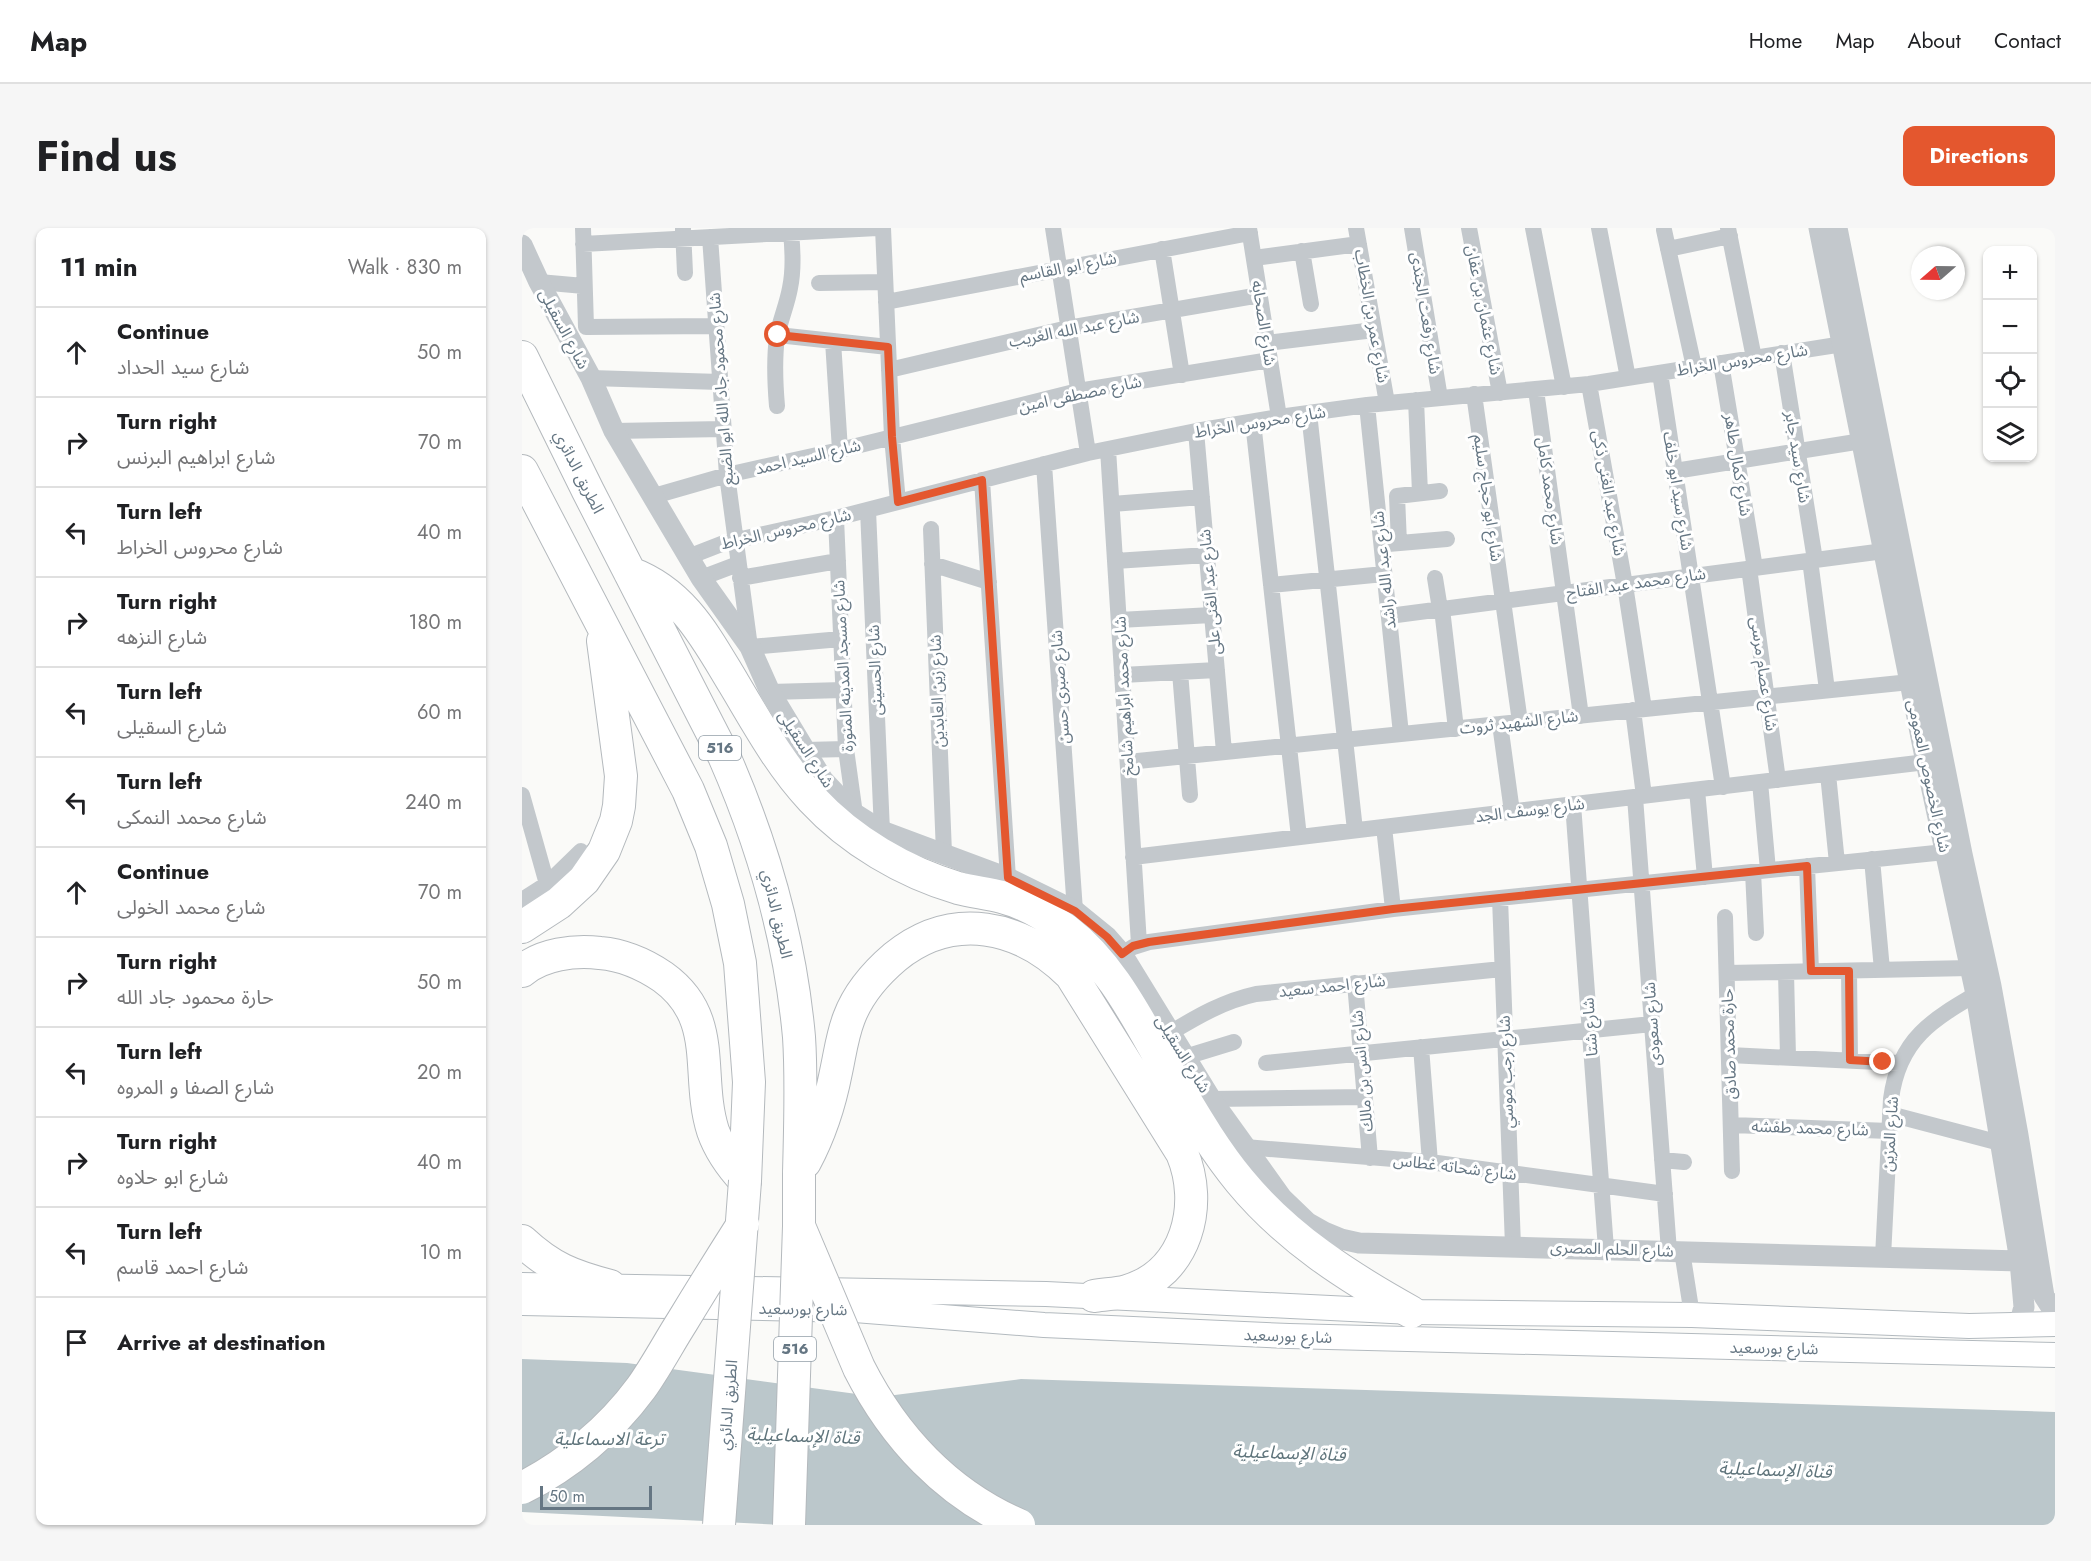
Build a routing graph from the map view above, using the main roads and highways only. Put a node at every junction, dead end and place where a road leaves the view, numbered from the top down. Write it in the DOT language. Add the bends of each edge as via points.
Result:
graph roads {
  1 [pos="522,357"];
  2 [pos="522,471"];
  3 [pos="630,573"];
  4 [pos="600,619"];
  5 [pos="522,927"];
  6 [pos="522,971"];
  7 [pos="799,1174"];
  8 [pos="745,1181"];
  9 [pos="742,1224"];
  10 [pos="799,1226"];
  11 [pos="522,1241"];
  12 [pos="522,1285"];
  13 [pos="610,1286"];
  14 [pos="970,1293"];
  15 [pos="1095,1296"];
  16 [pos="522,1303"];
  17 [pos="1412,1312"];
  18 [pos="969,1319"];
  19 [pos="2055,1324"];
  20 [pos="2055,1355"];
  21 [pos="522,1488"];
  22 [pos="718,1525"];
  23 [pos="789,1525"];
  24 [pos="1019,1525"];
  1 -- 3 [label="highway, الطريق الدائري / 516"];
  2 -- 4 [label="highway, الطريق الدائري / 516"];
  3 -- 7 [label="highway, الطريق الدائري / 516" via="728,765 775,894 786,941 799,1038"];
  3 -- 17 [label="highway" via="663,590 698,625 780,759 833,819 896,863 960,888 1026,906 1083,945 1113,980 1196,1118 1240,1181 1325,1259"];
  4 -- 5 [label="highway" via="621,776 616,821 604,851 584,880"];
  4 -- 8 [label="highway, الطريق الدائري / 516" via="688,790 711,846 728,904 740,963 749,1082"];
  6 -- 8 [label="highway" via="529,965 570,953 614,955 644,965 679,991 700,1030 714,1132 728,1162"];
  7 -- 10 [label="highway, الطريق الدائري / 516, bridge"];
  7 -- 15 [label="highway" via="825,1114 849,1018 875,976 912,945 949,930 989,930 1020,939 1048,954 1071,975 1182,1153 1191,1179 1189,1222 1171,1259 1140,1285"];
  8 -- 9 [label="highway, الطريق الدائري / 516, bridge"];
  9 -- 21 [label="highway, bridge" via="625,1408 573,1457"];
  9 -- 22 [label="highway, الطريق الدائري / 516, bridge"];
  10 -- 23 [label="highway, الطريق الدائري / 516, bridge"];
  10 -- 24 [label="highway, bridge" via="859,1368 897,1430 948,1482 988,1510"];
  11 -- 13 [label="highway" via="572,1276"];
  12 -- 13 [label="main road, شارع بورسعيد"];
  13 -- 14 [label="main road, شارع بورسعيد"];
  14 -- 15 [label="main road, شارع بورسعيد"];
  14 -- 18 [label="main road"];
  15 -- 17 [label="main road, شارع بورسعيد"];
  16 -- 18 [label="main road, شارع بورسعيد" via="855,1310"];
  17 -- 19 [label="main road, شارع بورسعيد" via="1692,1315 1944,1325"];
  18 -- 20 [label="main road, شارع بورسعيد" via="1320,1337"];
}
